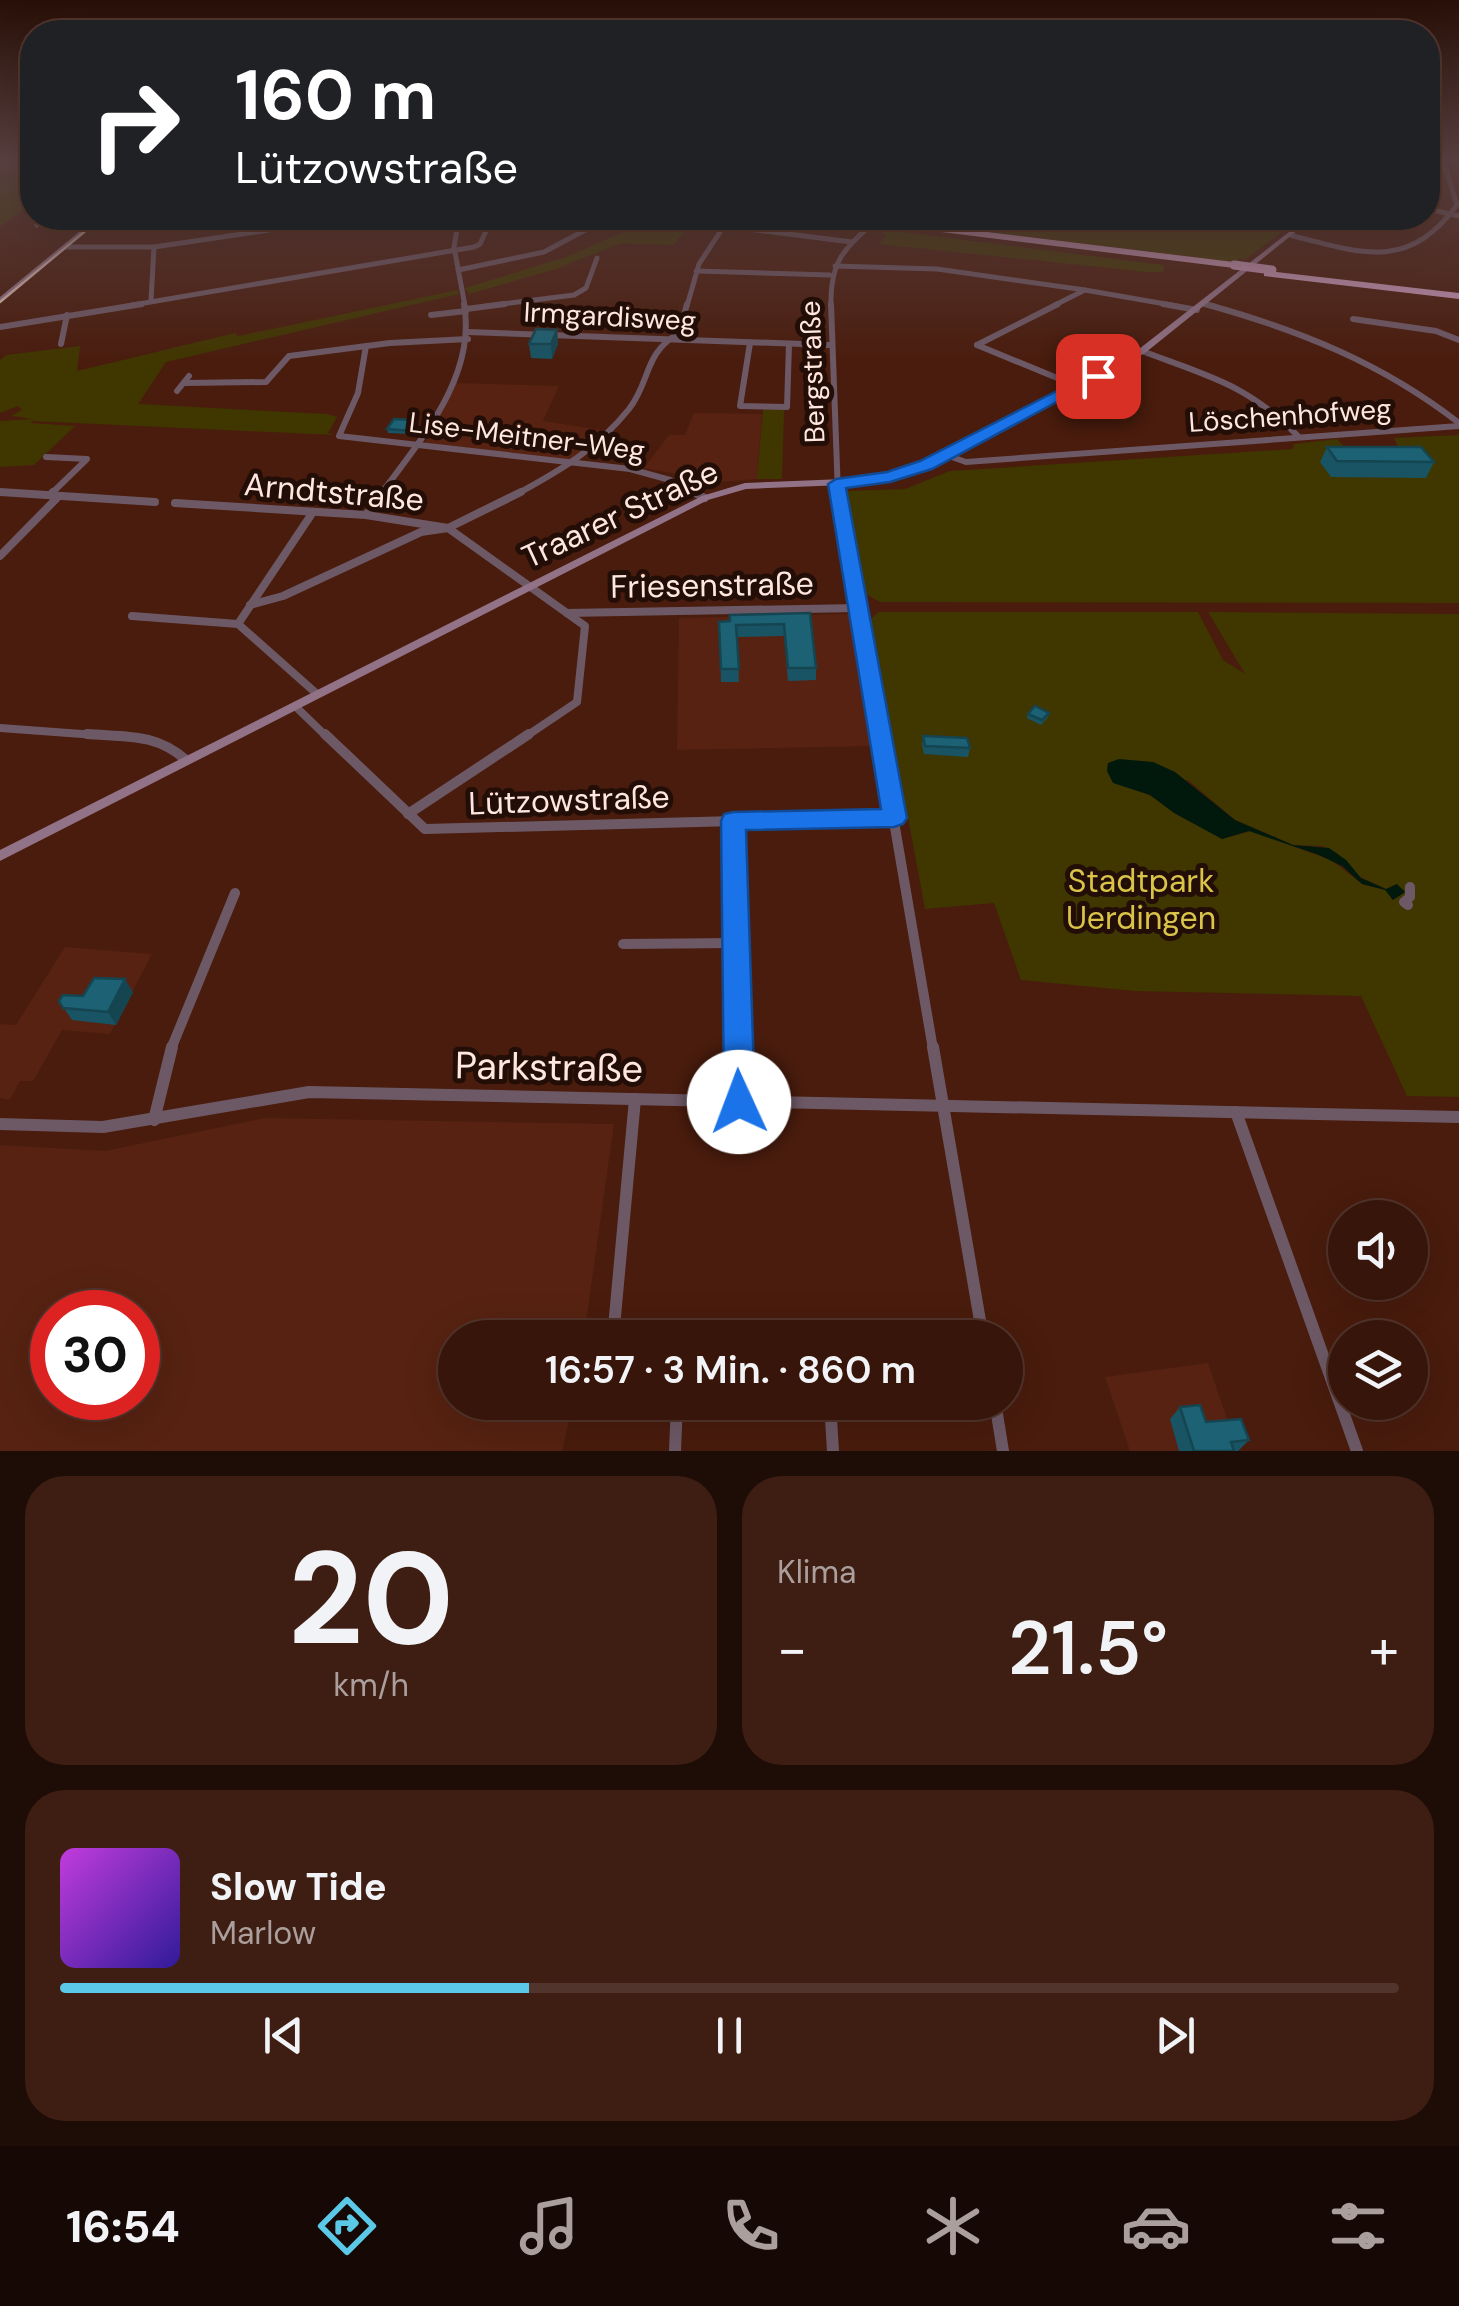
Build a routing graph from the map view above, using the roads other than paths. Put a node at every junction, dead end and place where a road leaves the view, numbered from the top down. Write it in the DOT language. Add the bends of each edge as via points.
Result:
graph roads {
  1 [pos="85,230"];
  2 [pos="270,230"];
  3 [pos="458,230"];
  4 [pos="486,230"];
  5 [pos="587,230"];
  6 [pos="720,230"];
  7 [pos="756,230"];
  8 [pos="871,230"];
  9 [pos="945,230"];
  10 [pos="1296,230"];
  11 [pos="1437,230"];
  12 [pos="1290,235"];
  13 [pos="852,242"];
  14 [pos="65,247"];
  15 [pos="454,248"];
  16 [pos="153,250"];
  17 [pos="598,258"];
  18 [pos="835,266"];
  19 [pos="458,270"];
  20 [pos="696,271"];
  21 [pos="830,275"];
  22 [pos="264,280"];
  23 [pos="1085,290"];
  24 [pos="1459,293"];
  25 [pos="150,298"];
  26 [pos="0,301"];
  27 [pos="1201,307"];
  28 [pos="466,310"];
  29 [pos="67,315"];
  30 [pos="431,315"];
  31 [pos="1353,318"];
  32 [pos="0,327"];
  33 [pos="468,335"];
  34 [pos="672,339"];
  35 [pos="1459,340"];
  36 [pos="750,343"];
  37 [pos="61,344"];
  38 [pos="789,344"];
  39 [pos="830,345"];
  40 [pos="977,345"];
  41 [pos="366,346"];
  42 [pos="1142,351"];
  43 [pos="1079,387"];
  44 [pos="177,392"];
  45 [pos="1459,425"];
  46 [pos="1298,436"];
  47 [pos="416,444"];
  48 [pos="946,455"];
  49 [pos="46,456"];
  50 [pos="575,462"];
  51 [pos="836,484"];
  52 [pos="0,492"];
  53 [pos="53,497"];
  54 [pos="706,498"];
  55 [pos="155,502"];
  56 [pos="175,504"];
  57 [pos="314,512"];
  58 [pos="366,515"];
  59 [pos="448,528"];
  60 [pos="0,556"];
  61 [pos="529,588"];
  62 [pos="250,604"];
  63 [pos="858,608"];
  64 [pos="567,612"];
  65 [pos="132,616"];
  66 [pos="238,624"];
  67 [pos="317,694"];
  68 [pos="295,706"];
  69 [pos="0,728"];
  70 [pos="186,760"];
  71 [pos="408,814"];
  72 [pos="894,818"];
  73 [pos="733,821"];
  74 [pos="0,856"];
  75 [pos="1410,887"];
  76 [pos="235,892"];
  77 [pos="1408,906"];
  78 [pos="737,942"];
  79 [pos="623,944"];
  80 [pos="635,1100"];
  81 [pos="739,1102"];
  82 [pos="943,1107"];
  83 [pos="1236,1112"];
  84 [pos="1459,1117"];
  85 [pos="154,1120"];
  86 [pos="0,1124"];
  87 [pos="615,1320"];
  88 [pos="980,1320"];
  89 [pos="676,1420"];
  90 [pos="831,1420"];
  91 [pos="998,1420"];
  92 [pos="675,1451"];
  93 [pos="833,1451"];
  94 [pos="1003,1451"];
  95 [pos="1357,1451"];
  1 -- 14 [label="street"];
  2 -- 16 [label="street"];
  3 -- 15 [label="street"];
  4 -- 15 [label="street" via="478,246"];
  5 -- 19 [label="street" via="551,250"];
  6 -- 20 [label="street"];
  7 -- 13 [label="street"];
  8 -- 13 [label="street, Bergstraße"];
  9 -- 24 [label="highway, bridge"];
  10 -- 12 [label="street, Traarer Straße"];
  11 -- 12 [label="street" via="1402,254"];
  12 -- 27 [label="street, Traarer Straße"];
  13 -- 18 [label="street, Bergstraße"];
  14 -- 16 [label="street"];
  14 -- 26 [label="street"];
  15 -- 19 [label="street"];
  15 -- 22 [label="street"];
  16 -- 25 [label="street"];
  17 -- 28 [label="street" via="586,288 574,295"];
  18 -- 21 [label="street, Bergstraße"];
  18 -- 23 [label="street" via="951,271"];
  19 -- 28 [label="street"];
  20 -- 21 [label="street"];
  20 -- 34 [label="street"];
  21 -- 39 [label="street, Bergstraße"];
  22 -- 25 [label="street"];
  23 -- 27 [label="street"];
  23 -- 40 [label="street"];
  25 -- 29 [label="street"];
  27 -- 42 [label="street, Traarer Straße"];
  27 -- 45 [label="street" via="1292,328 1355,353 1406,382"];
  28 -- 30 [label="street"];
  28 -- 33 [label="street"];
  29 -- 32 [label="street"];
  29 -- 37 [label="street"];
  31 -- 35 [label="street" via="1436,330"];
  33 -- 34 [label="street, Irmgardisweg"];
  33 -- 41 [label="street, Irmgardisweg"];
  33 -- 47 [label="street" via="452,381"];
  34 -- 36 [label="street, Irmgardisweg"];
  34 -- 50 [label="street" via="660,344 634,403"];
  36 -- 38 [label="street, Irmgardisweg"];
  36 -- 38 [label="street" via="740,406 788,408"];
  38 -- 39 [label="street, Irmgardisweg"];
  39 -- 51 [label="street, Bergstraße"];
  40 -- 43 [label="street"];
  41 -- 44 [label="street, Irmgardisweg" via="290,356 266,382 187,380"];
  41 -- 47 [label="street, Lise-Meitner-Weg" via="362,382 339,436"];
  42 -- 43 [label="street, Traarer Straße"];
  42 -- 46 [label="street" via="1247,391"];
  43 -- 48 [label="street, Traarer Straße"];
  45 -- 46 [label="street, Löschenhofweg"];
  46 -- 48 [label="street, Löschenhofweg" via="966,462"];
  47 -- 50 [label="street, Lise-Meitner-Weg"];
  47 -- 58 [label="street"];
  48 -- 51 [label="street, Traarer Straße" via="890,477"];
  49 -- 53 [label="street" via="87,459"];
  50 -- 54 [label="street, Lise-Meitner-Weg" via="644,472"];
  50 -- 59 [label="street"];
  51 -- 54 [label="street, Traarer Straße" via="745,486"];
  51 -- 63 [label="street, Bergstraße"];
  52 -- 53 [label="street"];
  53 -- 55 [label="street"];
  53 -- 60 [label="street"];
  54 -- 61 [label="street, Traarer Straße"];
  56 -- 57 [label="street, Arndtstraße"];
  57 -- 58 [label="street, Arndtstraße"];
  57 -- 62 [label="street"];
  58 -- 59 [label="street, Arndtstraße"];
  59 -- 61 [label="street, Arndtstraße"];
  59 -- 62 [label="street" via="422,532 283,596"];
  61 -- 64 [label="street"];
  61 -- 67 [label="street, Traarer Straße"];
  62 -- 66 [label="street"];
  63 -- 64 [label="street, Friesenstraße"];
  63 -- 72 [label="street, Bergstraße"];
  64 -- 71 [label="street" via="585,626 577,702"];
  65 -- 66 [label="street"];
  66 -- 67 [label="street"];
  67 -- 68 [label="street, Traarer Straße"];
  68 -- 70 [label="street, Traarer Straße"];
  68 -- 71 [label="street, Lützowstraße"];
  69 -- 70 [label="street" via="144,738 168,744"];
  70 -- 74 [label="street, Traarer Straße"];
  71 -- 73 [label="street, Lützowstraße" via="425,829"];
  72 -- 73 [label="street, Lützowstraße"];
  72 -- 82 [label="street, Bergstraße"];
  73 -- 78 [label="street"];
  75 -- 77 [label="street"];
  76 -- 85 [label="street" via="174,1037"];
  78 -- 79 [label="street"];
  78 -- 81 [label="street"];
  80 -- 81 [label="street, Parkstraße"];
  80 -- 85 [label="street, Parkstraße" via="309,1092"];
  80 -- 87 [label="street"];
  81 -- 82 [label="street, Parkstraße"];
  82 -- 83 [label="street, Parkstraße"];
  82 -- 88 [label="street, Bergstraße"];
  83 -- 84 [label="street, Parkstraße"];
  83 -- 95 [label="street"];
  85 -- 86 [label="street, Parkstraße" via="70,1128"];
  89 -- 92 [label="street"];
  90 -- 93 [label="street"];
  91 -- 94 [label="street"];
}
